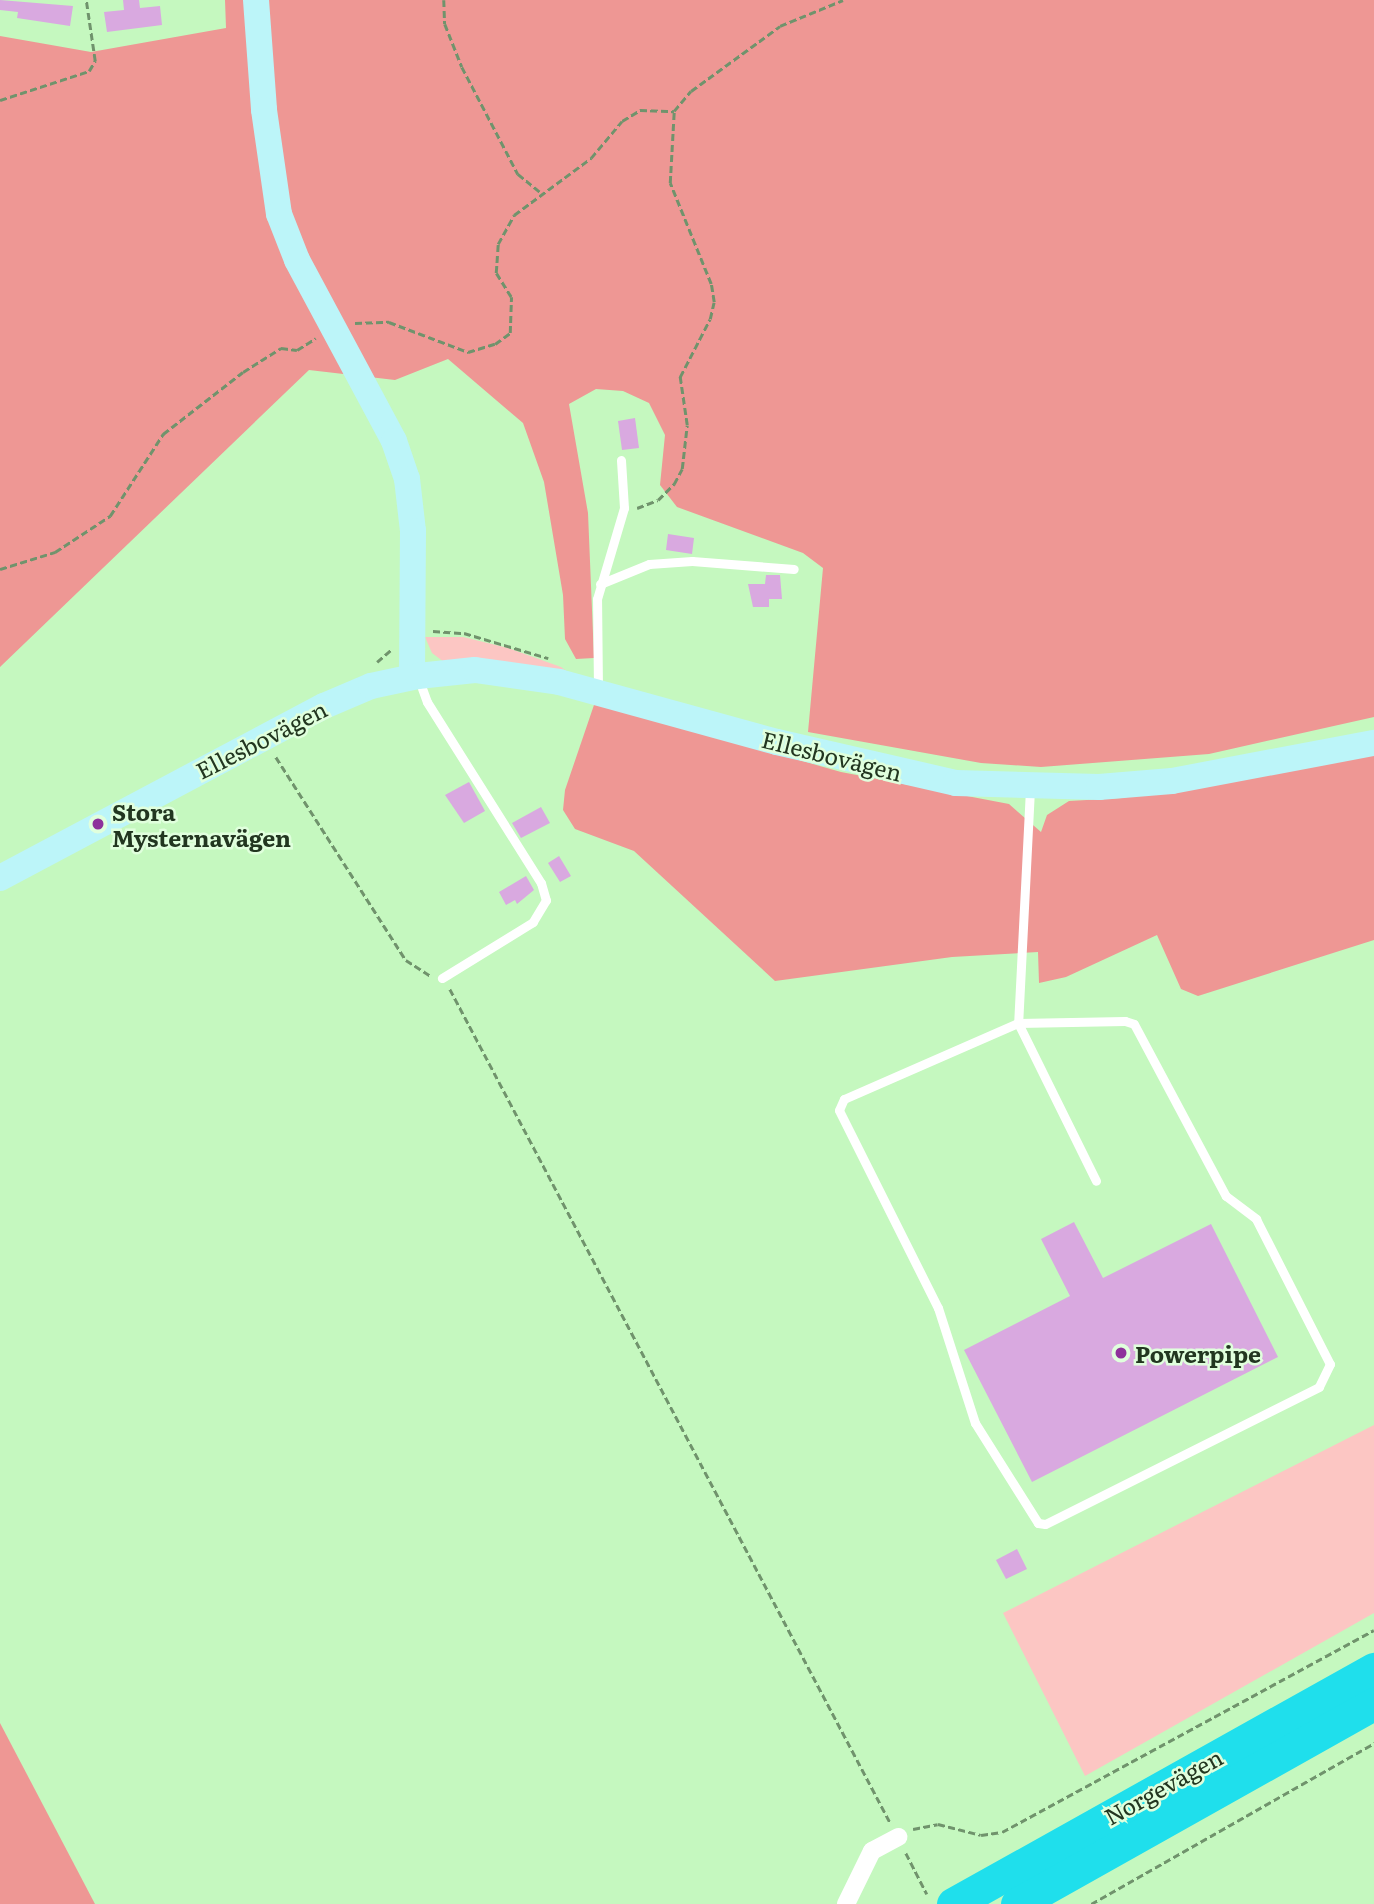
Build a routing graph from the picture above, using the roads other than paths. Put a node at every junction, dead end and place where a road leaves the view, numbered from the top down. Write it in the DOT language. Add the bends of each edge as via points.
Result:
graph roads {
  1 [pos="256,0"];
  2 [pos="621,460"];
  3 [pos="794,569"];
  4 [pos="600,583"];
  5 [pos="415,676"];
  6 [pos="598,692"];
  7 [pos="1374,743"];
  8 [pos="1030,787"];
  9 [pos="0,878"];
  10 [pos="442,978"];
  11 [pos="1018,1023"];
  12 [pos="1096,1181"];
  13 [pos="1374,1669"];
  14 [pos="1374,1704"];
  15 [pos="898,1837"];
  16 [pos="940,1899"];
  17 [pos="846,1904"];
  18 [pos="1017,1904"];
  1 -- 5 [label="main road" via="276,202 321,333 394,441 407,479 413,531 401,637"];
  2 -- 4 [label="lane" via="624,511"];
  3 -- 4 [label="lane" via="692,561 649,564"];
  4 -- 6 [label="lane"];
  5 -- 6 [label="main road, Ellesbovägen" via="475,670 559,681"];
  5 -- 9 [label="main road, Ellesbovägen" via="371,686 265,735"];
  5 -- 10 [label="lane" via="546,900 533,922"];
  6 -- 8 [label="main road, Ellesbovägen" via="886,770 956,783"];
  7 -- 8 [label="main road, Ellesbovägen" via="1172,781"];
  8 -- 11 [label="lane"];
  11 -- 11 [label="lane" via="1133,1024 1226,1196 1256,1219 1330,1364 1319,1387 1045,1524 1032,1518 1022,1504 975,1423 938,1308 839,1110 844,1098"];
  11 -- 12 [label="lane"];
  13 -- 16 [label="highway, Norgevägen"];
  14 -- 18 [label="highway, Norgevägen"];
  15 -- 17 [label="street" via="872,1851"];
}
